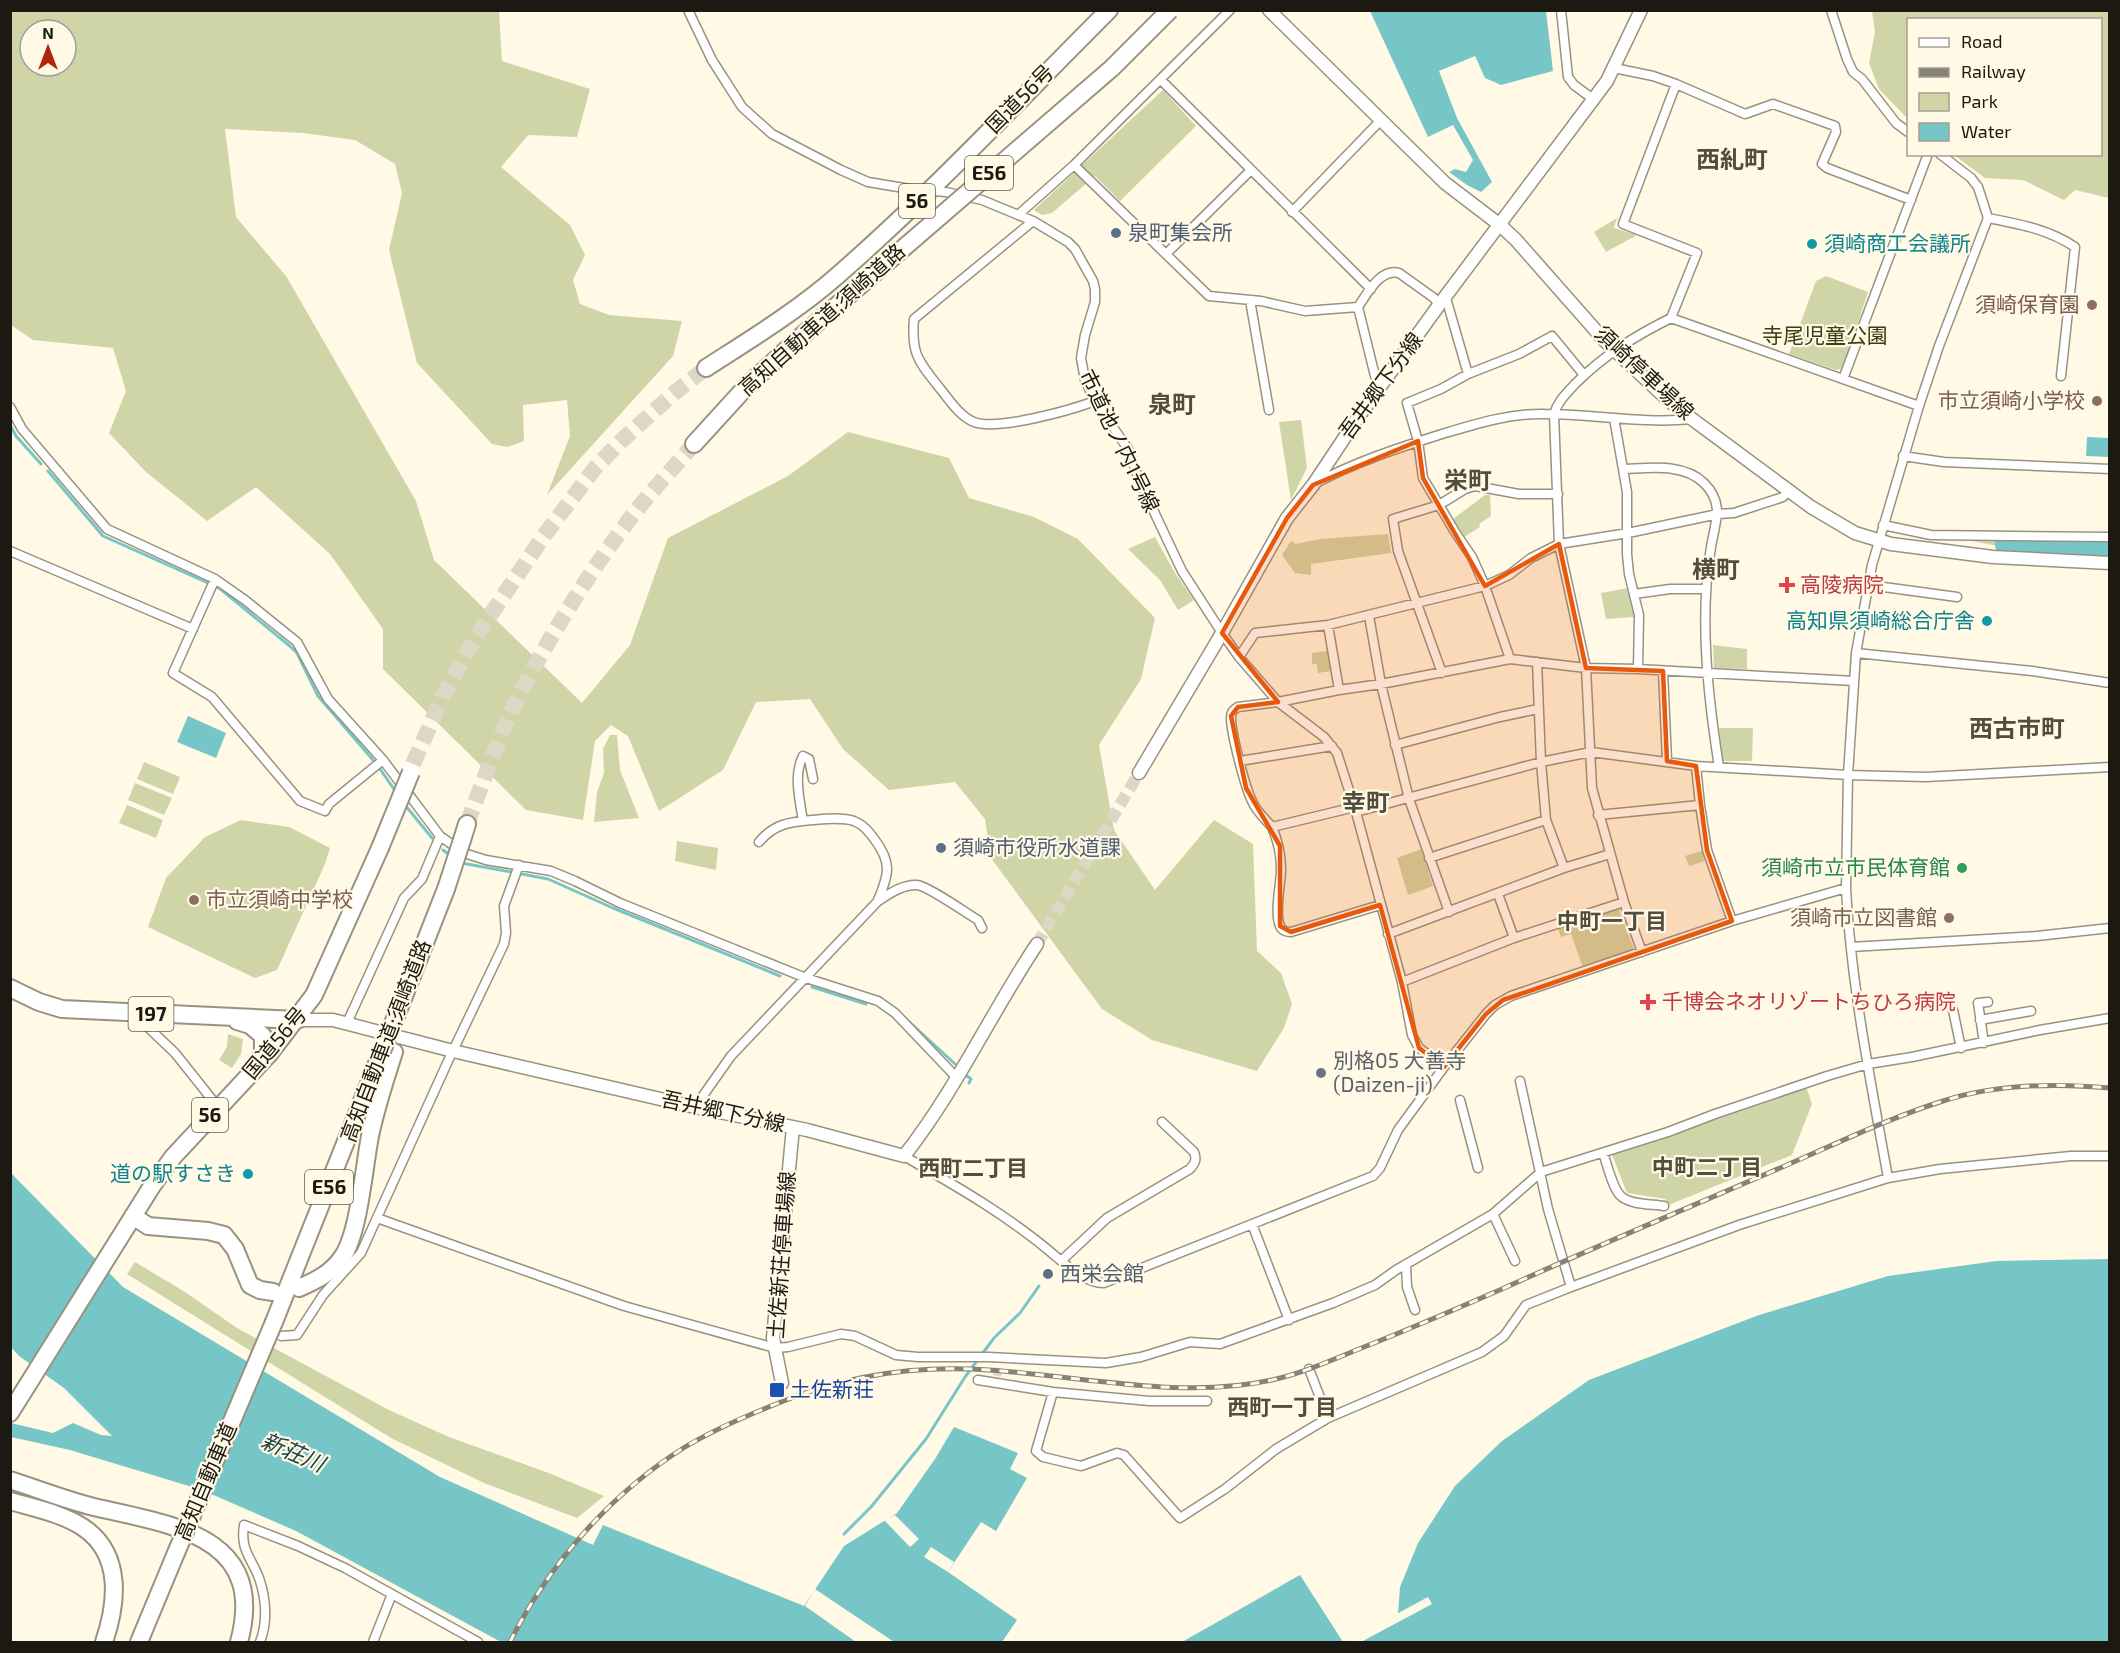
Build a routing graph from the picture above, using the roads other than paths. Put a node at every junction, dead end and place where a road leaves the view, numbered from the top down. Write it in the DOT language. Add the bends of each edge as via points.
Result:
graph roads {
  1 [pos="688,10"];
  2 [pos="1109,10"];
  3 [pos="1170,10"];
  4 [pos="1230,10"];
  5 [pos="1269,10"];
  6 [pos="1561,10"];
  7 [pos="1641,10"];
  8 [pos="1831,10"];
  9 [pos="1614,68"];
  10 [pos="1161,80"];
  11 [pos="1676,84"];
  12 [pos="1593,99"];
  13 [pos="1382,119"];
  14 [pos="1907,131"];
  15 [pos="1927,156"];
  16 [pos="1943,156"];
  17 [pos="1074,165"];
  18 [pos="1251,170"];
  19 [pos="928,190"];
  20 [pos="1911,200"];
  21 [pos="1292,212"];
  22 [pos="1018,215"];
  23 [pos="1988,218"];
  24 [pos="1033,222"];
  25 [pos="1500,225"];
  26 [pos="1167,253"];
  27 [pos="1371,289"];
  28 [pos="1250,300"];
  29 [pos="1443,302"];
  30 [pos="1358,308"];
  31 [pos="1671,318"];
  32 [pos="1614,349"];
  33 [pos="706,368"];
  34 [pos="1468,374"];
  35 [pos="1584,375"];
  36 [pos="2061,376"];
  37 [pos="1843,379"];
  38 [pos="1380,387"];
  39 [pos="1095,401"];
  40 [pos="1919,406"];
  41 [pos="10,407"];
  42 [pos="1269,410"];
  43 [pos="1554,414"];
  44 [pos="1614,417"];
  45 [pos="1692,419"];
  46 [pos="1418,441"];
  47 [pos="694,444"];
  48 [pos="1903,456"];
  49 [pos="1625,469"];
  50 [pos="2109,469"];
  51 [pos="1313,485"];
  52 [pos="1789,490"];
  53 [pos="1558,494"];
  54 [pos="1439,505"];
  55 [pos="1718,514"];
  56 [pos="1883,525"];
  57 [pos="1628,533"];
  58 [pos="2109,537"];
  59 [pos="1878,541"];
  60 [pos="1559,544"];
  61 [pos="10,551"];
  62 [pos="2109,563"];
  63 [pos="215,579"];
  64 [pos="1869,585"];
  65 [pos="1485,586"];
  66 [pos="1706,589"];
  67 [pos="1634,594"];
  68 [pos="1957,597"];
  69 [pos="1418,603"];
  70 [pos="1369,616"];
  71 [pos="1328,625"];
  72 [pos="193,629"];
  73 [pos="1222,633"];
  74 [pos="1856,653"];
  75 [pos="1239,657"];
  76 [pos="1510,658"];
  77 [pos="1537,662"];
  78 [pos="1586,668"];
  79 [pos="1638,669"];
  80 [pos="1663,671"];
  81 [pos="1442,673"];
  82 [pos="1709,674"];
  83 [pos="1854,681"];
  84 [pos="2109,683"];
  85 [pos="1382,684"];
  86 [pos="1339,690"];
  87 [pos="1278,702"];
  88 [pos="1538,709"];
  89 [pos="1395,744"];
  90 [pos="1332,746"];
  91 [pos="1591,752"];
  92 [pos="383,760"];
  93 [pos="1240,761"];
  94 [pos="1667,761"];
  95 [pos="1541,762"];
  96 [pos="1696,766"];
  97 [pos="1719,766"];
  98 [pos="2109,767"];
  99 [pos="412,768"];
  100 [pos="1139,773"];
  101 [pos="1848,775"];
  102 [pos="813,779"];
  103 [pos="1409,799"];
  104 [pos="1700,805"];
  105 [pos="1356,810"];
  106 [pos="1598,814"];
  107 [pos="803,820"];
  108 [pos="1546,820"];
  109 [pos="1272,827"];
  110 [pos="464,832"];
  111 [pos="440,836"];
  112 [pos="759,842"];
  113 [pos="1610,854"];
  114 [pos="1429,858"];
  115 [pos="519,865"];
  116 [pos="1564,868"];
  117 [pos="1846,888"];
  118 [pos="1498,894"];
  119 [pos="878,901"];
  120 [pos="1624,902"];
  121 [pos="1380,905"];
  122 [pos="1449,912"];
  123 [pos="1732,921"];
  124 [pos="982,928"];
  125 [pos="2109,928"];
  126 [pos="1388,934"];
  127 [pos="1514,938"];
  128 [pos="1037,944"];
  129 [pos="1851,947"];
  130 [pos="1642,952"];
  131 [pos="806,978"];
  132 [pos="1402,982"];
  133 [pos="10,988"];
  134 [pos="1988,1002"];
  135 [pos="1953,1010"];
  136 [pos="2031,1011"];
  137 [pos="133,1013"];
  138 [pos="209,1017"];
  139 [pos="2109,1018"];
  140 [pos="297,1020"];
  141 [pos="1980,1020"];
  142 [pos="347,1023"];
  143 [pos="1984,1043"];
  144 [pos="1961,1048"];
  145 [pos="388,1051"];
  146 [pos="453,1051"];
  147 [pos="259,1064"];
  148 [pos="1868,1064"];
  149 [pos="1444,1067"];
  150 [pos="957,1078"];
  151 [pos="1520,1081"];
  152 [pos="1460,1100"];
  153 [pos="218,1107"];
  154 [pos="695,1107"];
  155 [pos="1162,1122"];
  156 [pos="793,1127"];
  157 [pos="1603,1153"];
  158 [pos="904,1156"];
  159 [pos="2109,1156"];
  160 [pos="1478,1168"];
  161 [pos="1541,1172"];
  162 [pos="1888,1178"];
  163 [pos="1664,1206"];
  164 [pos="1493,1214"];
  165 [pos="132,1217"];
  166 [pos="377,1218"];
  167 [pos="1251,1224"];
  168 [pos="1061,1261"];
  169 [pos="1515,1261"];
  170 [pos="1406,1264"];
  171 [pos="1571,1287"];
  172 [pos="299,1288"];
  173 [pos="273,1292"];
  174 [pos="1415,1311"];
  175 [pos="1289,1320"];
  176 [pos="277,1329"];
  177 [pos="775,1348"];
  178 [pos="1309,1369"];
  179 [pos="978,1380"];
  180 [pos="782,1383"];
  181 [pos="1053,1392"];
  182 [pos="1207,1401"];
  183 [pos="10,1413"];
  184 [pos="1328,1418"];
  185 [pos="10,1480"];
  186 [pos="10,1501"];
  187 [pos="392,1594"];
  188 [pos="104,1642"];
  189 [pos="139,1642"];
  190 [pos="239,1642"];
  191 [pos="260,1642"];
  192 [pos="373,1642"];
  193 [pos="478,1642"];
  1 -- 19 [label="street, 市道池ノ内1号線" via="711,60 742,107 772,134 868,182"];
  2 -- 19 [label="highway, 国道56号 / 56"];
  3 -- 47 [label="highway, 高知自動車道;須崎道路 / E56, bridge" via="1112,68 805,333 746,387"];
  4 -- 10 [label="street"];
  5 -- 13 [label="main road, 須崎停車場線"];
  6 -- 12 [label="street" via="1568,77"];
  7 -- 9 [label="main road, 吾井郷下分線"];
  8 -- 14 [label="street" via="1853,72"];
  9 -- 11 [label="street"];
  9 -- 12 [label="main road, 吾井郷下分線"];
  10 -- 17 [label="street"];
  10 -- 18 [label="street"];
  11 -- 20 [label="street" via="1745,114 1773,104 1835,126 1822,164"];
  11 -- 31 [label="street" via="1623,224 1697,253"];
  12 -- 25 [label="main road, 吾井郷下分線"];
  13 -- 21 [label="street"];
  13 -- 25 [label="main road, 須崎停車場線" via="1445,183"];
  15 -- 20 [label="street"];
  16 -- 23 [label="street" via="1971,178"];
  17 -- 22 [label="street"];
  17 -- 26 [label="street"];
  18 -- 21 [label="street"];
  18 -- 26 [label="street"];
  19 -- 22 [label="street, 市道池ノ内1号線" via="982,200"];
  19 -- 33 [label="highway, 国道56号 / 56" via="828,283 781,320"];
  20 -- 37 [label="street"];
  21 -- 27 [label="street"];
  22 -- 24 [label="street, 市道池ノ内1号線"];
  23 -- 36 [label="street" via="2044,231 2075,247"];
  23 -- 40 [label="street"];
  24 -- 39 [label="street, 市道池ノ内1号線" via="1068,242 1093,281 1095,302 1081,358 1085,380"];
  24 -- 39 [label="street" via="914,319 919,362 960,412 982,424 1059,413"];
  25 -- 29 [label="main road, 吾井郷下分線"];
  25 -- 32 [label="main road, 須崎停車場線"];
  26 -- 28 [label="street" via="1209,296"];
  27 -- 29 [label="street" via="1387,272 1399,273"];
  27 -- 30 [label="street"];
  28 -- 30 [label="street" via="1305,311"];
  28 -- 42 [label="street"];
  29 -- 34 [label="street"];
  29 -- 38 [label="main road, 吾井郷下分線"];
  30 -- 38 [label="street"];
  31 -- 32 [label="street"];
  31 -- 37 [label="street"];
  32 -- 35 [label="street"];
  32 -- 45 [label="main road, 須崎停車場線"];
  34 -- 35 [label="street" via="1552,336"];
  34 -- 46 [label="street" via="1407,403"];
  35 -- 43 [label="street" via="1557,403"];
  37 -- 40 [label="street"];
  38 -- 51 [label="main road, 吾井郷下分線"];
  39 -- 73 [label="street, 市道池ノ内1号線" via="1128,449 1182,571"];
  40 -- 48 [label="street"];
  41 -- 63 [label="street" via="22,429 107,529"];
  43 -- 44 [label="street"];
  43 -- 46 [label="street" via="1512,416"];
  43 -- 53 [label="street"];
  44 -- 45 [label="street"];
  44 -- 49 [label="street"];
  45 -- 52 [label="main road, 須崎停車場線"];
  46 -- 51 [label="street" via="1341,470"];
  46 -- 54 [label="street" via="1424,478"];
  48 -- 50 [label="street" via="1944,462"];
  48 -- 56 [label="street"];
  49 -- 55 [label="street" via="1665,468 1690,474 1711,493"];
  49 -- 57 [label="street"];
  51 -- 73 [label="main road, 吾井郷下分線" via="1287,518"];
  52 -- 55 [label="street" via="1761,505"];
  52 -- 59 [label="main road, 須崎停車場線" via="1842,526"];
  53 -- 54 [label="street" via="1519,494 1475,486"];
  53 -- 60 [label="street"];
  54 -- 65 [label="street" via="1472,556"];
  54 -- 69 [label="street" via="1393,519 1398,551"];
  55 -- 57 [label="street"];
  55 -- 66 [label="street"];
  56 -- 58 [label="street" via="1932,535"];
  56 -- 59 [label="street"];
  57 -- 60 [label="street"];
  57 -- 67 [label="street" via="1627,554"];
  59 -- 62 [label="main road, 須崎停車場線" via="1993,557"];
  59 -- 64 [label="street"];
  60 -- 65 [label="street"];
  60 -- 78 [label="street"];
  61 -- 72 [label="street"];
  63 -- 72 [label="street"];
  63 -- 92 [label="street" via="297,642 328,699"];
  64 -- 68 [label="street"];
  64 -- 74 [label="street"];
  65 -- 69 [label="street"];
  65 -- 76 [label="street"];
  66 -- 67 [label="street"];
  66 -- 82 [label="street"];
  67 -- 79 [label="street" via="1639,615"];
  69 -- 70 [label="street"];
  69 -- 81 [label="street"];
  70 -- 71 [label="street"];
  70 -- 85 [label="street"];
  71 -- 75 [label="street" via="1255,633"];
  71 -- 86 [label="street"];
  72 -- 92 [label="street" via="173,673 212,697 300,801 325,811"];
  73 -- 75 [label="street, 市道池ノ内1号線"];
  73 -- 100 [label="main road, 吾井郷下分線"];
  74 -- 83 [label="street"];
  74 -- 84 [label="street"];
  75 -- 87 [label="street, 市道池ノ内1号線"];
  76 -- 77 [label="street"];
  76 -- 81 [label="street"];
  77 -- 78 [label="street"];
  77 -- 88 [label="street"];
  78 -- 79 [label="street"];
  78 -- 91 [label="street"];
  79 -- 80 [label="street"];
  80 -- 82 [label="street"];
  80 -- 94 [label="street"];
  81 -- 85 [label="street"];
  82 -- 83 [label="street"];
  82 -- 97 [label="street"];
  83 -- 101 [label="street"];
  85 -- 86 [label="street"];
  85 -- 89 [label="street"];
  86 -- 87 [label="street"];
  87 -- 90 [label="street, 市道池ノ内1号線"];
  87 -- 93 [label="street" via="1238,706 1233,710 1232,727"];
  88 -- 89 [label="street"];
  88 -- 95 [label="street"];
  89 -- 103 [label="street"];
  90 -- 93 [label="street"];
  90 -- 105 [label="street"];
  91 -- 94 [label="street"];
  91 -- 95 [label="street"];
  91 -- 106 [label="street" via="1592,788"];
  92 -- 111 [label="street"];
  93 -- 109 [label="street" via="1252,803"];
  94 -- 96 [label="street"];
  95 -- 103 [label="street"];
  95 -- 108 [label="street"];
  96 -- 97 [label="street"];
  96 -- 104 [label="street"];
  97 -- 101 [label="street"];
  98 -- 101 [label="street" via="1926,777"];
  99 -- 140 [label="highway, 国道56号 / 56, bridge" via="323,978"];
  101 -- 117 [label="street"];
  102 -- 107 [label="street" via="810,759 803,756 798,785"];
  103 -- 105 [label="street"];
  103 -- 114 [label="street"];
  104 -- 106 [label="street"];
  104 -- 123 [label="street" via="1707,850"];
  105 -- 109 [label="street"];
  105 -- 121 [label="street"];
  106 -- 113 [label="street"];
  107 -- 112 [label="street" via="772,829"];
  107 -- 119 [label="street" via="846,820 868,831 886,858 886,880"];
  108 -- 114 [label="street"];
  108 -- 116 [label="street"];
  109 -- 121 [label="street" via="1280,846 1279,909 1284,931 1291,933"];
  110 -- 145 [label="highway, 高知自動車道;須崎道路, bridge"];
  111 -- 115 [label="street" via="464,854"];
  111 -- 142 [label="street" via="422,879 404,898"];
  113 -- 116 [label="street"];
  113 -- 120 [label="street"];
  114 -- 122 [label="street"];
  115 -- 131 [label="street" via="575,880 620,903"];
  115 -- 146 [label="street" via="504,906 504,944"];
  116 -- 118 [label="street"];
  117 -- 123 [label="street"];
  117 -- 129 [label="street"];
  118 -- 122 [label="street"];
  118 -- 127 [label="street"];
  119 -- 124 [label="street" via="893,891 922,886 978,920"];
  119 -- 131 [label="street"];
  120 -- 127 [label="street"];
  120 -- 130 [label="street"];
  121 -- 126 [label="street"];
  122 -- 126 [label="street"];
  123 -- 130 [label="street"];
  125 -- 129 [label="street"];
  126 -- 132 [label="street"];
  127 -- 132 [label="street"];
  128 -- 150 [label="main road"];
  129 -- 148 [label="street"];
  130 -- 149 [label="street" via="1511,996 1495,1005"];
  131 -- 150 [label="street" via="887,1007"];
  131 -- 154 [label="street" via="731,1056"];
  132 -- 149 [label="street" via="1412,1035 1419,1048"];
  133 -- 137 [label="highway, 197" via="62,1010"];
  134 -- 141 [label="street" via="1978,1003"];
  135 -- 144 [label="street"];
  136 -- 141 [label="street"];
  137 -- 138 [label="highway, 197"];
  137 -- 153 [label="street" via="176,1053"];
  138 -- 140 [label="highway, 197"];
  138 -- 147 [label="highway" via="242,1022 256,1029 264,1041"];
  139 -- 143 [label="street"];
  140 -- 142 [label="main road, 吾井郷下分線"];
  140 -- 147 [label="highway, 国道56号 / 56"];
  141 -- 143 [label="street"];
  142 -- 146 [label="main road, 吾井郷下分線"];
  143 -- 144 [label="street"];
  144 -- 148 [label="street"];
  145 -- 172 [label="highway" via="354,1228 345,1254 330,1271"];
  145 -- 176 [label="highway, 高知自動車道;須崎道路 / E56"];
  146 -- 154 [label="main road, 吾井郷下分線"];
  146 -- 166 [label="street"];
  147 -- 153 [label="highway, 国道56号 / 56"];
  148 -- 157 [label="street"];
  148 -- 162 [label="street"];
  149 -- 167 [label="street" via="1398,1130 1373,1176"];
  150 -- 158 [label="main road"];
  151 -- 161 [label="street"];
  152 -- 160 [label="street"];
  153 -- 165 [label="highway, 国道56号 / 56" via="168,1164"];
  154 -- 156 [label="main road, 吾井郷下分線"];
  155 -- 168 [label="street" via="1194,1152 1195,1163 1107,1218"];
  156 -- 158 [label="main road, 吾井郷下分線"];
  156 -- 177 [label="main road, 土佐新荘停車場線"];
  157 -- 161 [label="street"];
  157 -- 163 [label="street" via="1622,1197"];
  158 -- 168 [label="street" via="1006,1218"];
  159 -- 162 [label="street" via="1976,1165"];
  161 -- 164 [label="street"];
  161 -- 171 [label="street"];
  162 -- 171 [label="street" via="1739,1225"];
  164 -- 169 [label="street"];
  164 -- 170 [label="street"];
  165 -- 173 [label="highway" via="148,1226 224,1235 235,1249 250,1285"];
  165 -- 183 [label="highway, 国道56号 / 56"];
  166 -- 176 [label="street" via="361,1252 323,1295 297,1335"];
  166 -- 177 [label="street" via="624,1306"];
  167 -- 168 [label="street" via="1104,1283 1089,1280"];
  167 -- 175 [label="street"];
  170 -- 174 [label="street" via="1407,1287"];
  170 -- 175 [label="street" via="1375,1284"];
  171 -- 184 [label="street" via="1526,1305 1504,1336 1482,1352"];
  175 -- 177 [label="street" via="1220,1344 1190,1342 1106,1363 896,1355 855,1336 841,1334"];
  176 -- 189 [label="highway, 高知自動車道 / E56, bridge"];
  177 -- 180 [label="main road, 土佐新荘停車場線"];
  178 -- 184 [label="street"];
  179 -- 181 [label="street"];
  181 -- 182 [label="street" via="1149,1401"];
  181 -- 184 [label="street" via="1036,1451 1043,1457 1081,1466 1117,1453 1124,1455 1180,1518 1226,1489 1276,1449"];
  185 -- 190 [label="highway" via="90,1506 152,1519 208,1541 226,1556 241,1580 245,1608"];
  186 -- 188 [label="highway" via="72,1522 102,1545 113,1571 114,1586 112,1616"];
  187 -- 191 [label="street" via="298,1546 244,1525 244,1550 264,1596"];
  187 -- 192 [label="street"];
  187 -- 193 [label="street"];
}
